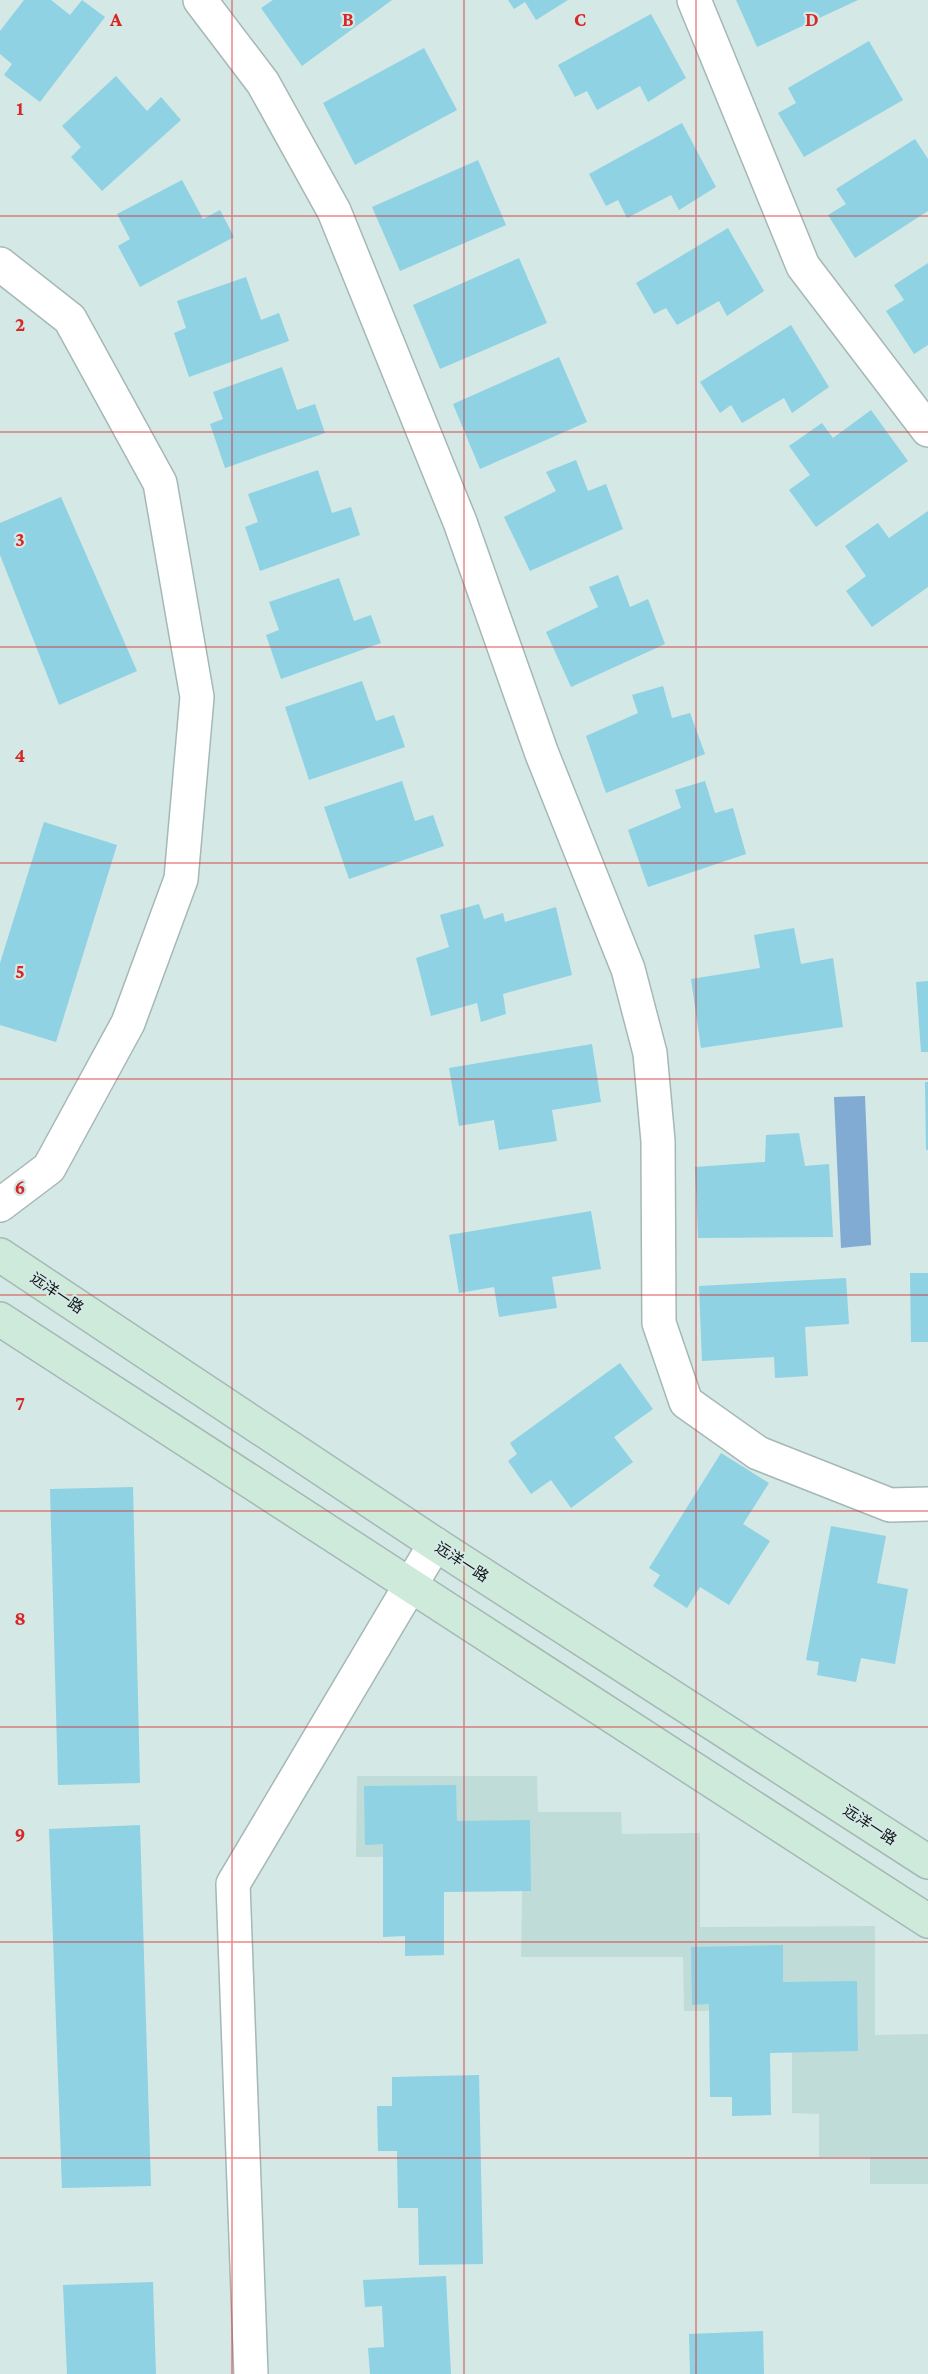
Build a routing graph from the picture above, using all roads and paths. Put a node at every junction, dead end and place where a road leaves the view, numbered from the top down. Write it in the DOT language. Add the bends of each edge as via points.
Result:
graph roads {
  1 [pos="200,0"];
  2 [pos="694,0"];
  3 [pos="0,264"];
  4 [pos="928,430"];
  5 [pos="0,1205"];
  6 [pos="0,1255"];
  7 [pos="0,1319"];
  8 [pos="928,1504"];
  9 [pos="435,1544"];
  10 [pos="410,1587"];
  11 [pos="928,1862"];
  12 [pos="928,1921"];
  13 [pos="251,2374"];
  1 -- 8 [label="street" via="263,83 334,211 460,522 547,765 628,969 650,1053 658,1141 659,1323 686,1402 758,1453 890,1505"];
  2 -- 4 [label="street" via="803,266"];
  3 -- 5 [label="street" via="70,320 160,483 197,697 181,879 128,1023 50,1168"];
  6 -- 9 [label="street, 远洋一路"];
  7 -- 10 [label="street"];
  9 -- 10 [label="street"];
  9 -- 11 [label="street, 远洋一路"];
  10 -- 12 [label="street"];
  10 -- 13 [label="street" via="233,1884"];
}
